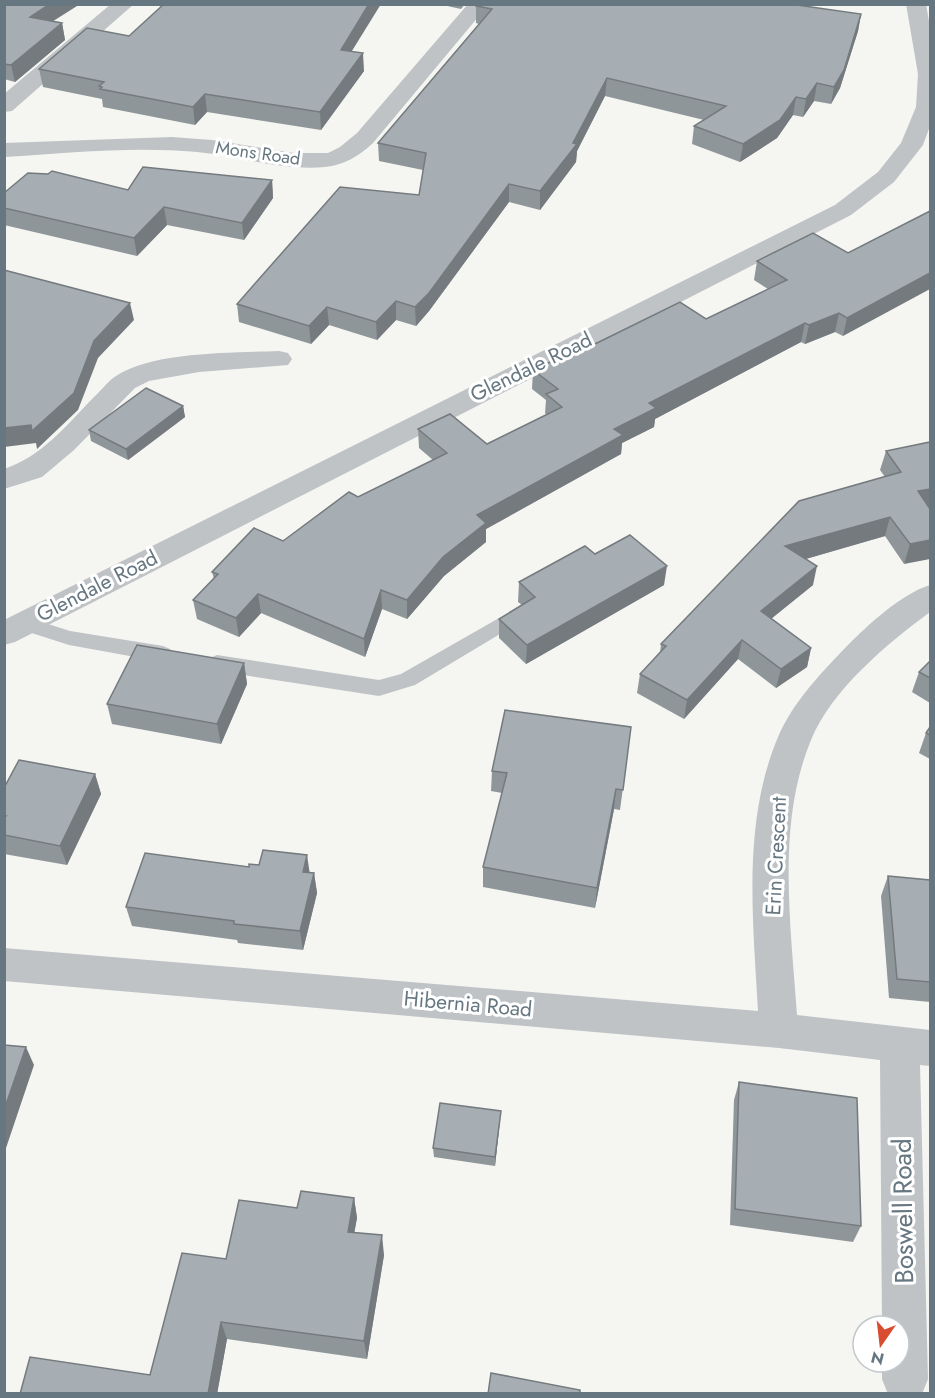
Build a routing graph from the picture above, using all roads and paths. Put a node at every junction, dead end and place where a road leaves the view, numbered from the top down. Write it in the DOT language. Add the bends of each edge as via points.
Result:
graph roads {
  1 [pos="124,4"];
  2 [pos="479,4"];
  3 [pos="915,4"];
  4 [pos="4,106"];
  5 [pos="4,150"];
  6 [pos="279,359"];
  7 [pos="4,480"];
  8 [pos="930,596"];
  9 [pos="513,617"];
  10 [pos="14,628"];
  11 [pos="4,964"];
  12 [pos="779,1030"];
  13 [pos="915,1046"];
  14 [pos="905,1379"];
  1 -- 4 [label="street"];
  2 -- 5 [label="street, Mons Road" via="365,138 350,152 329,159 302,161 168,144"];
  3 -- 10 [label="street, Glendale Road" via="929,74 927,107 912,145 886,177 843,210"];
  6 -- 7 [label="street" via="157,368 135,376 32,470"];
  8 -- 12 [label="street, Erin Crescent" via="879,633 825,689 795,737 776,800 770,896"];
  9 -- 10 [label="lane" via="408,680 379,688"];
  11 -- 12 [label="street, Hibernia Road"];
  12 -- 13 [label="street, Hibernia Road"];
  13 -- 14 [label="street, Boswell Road"];
}
